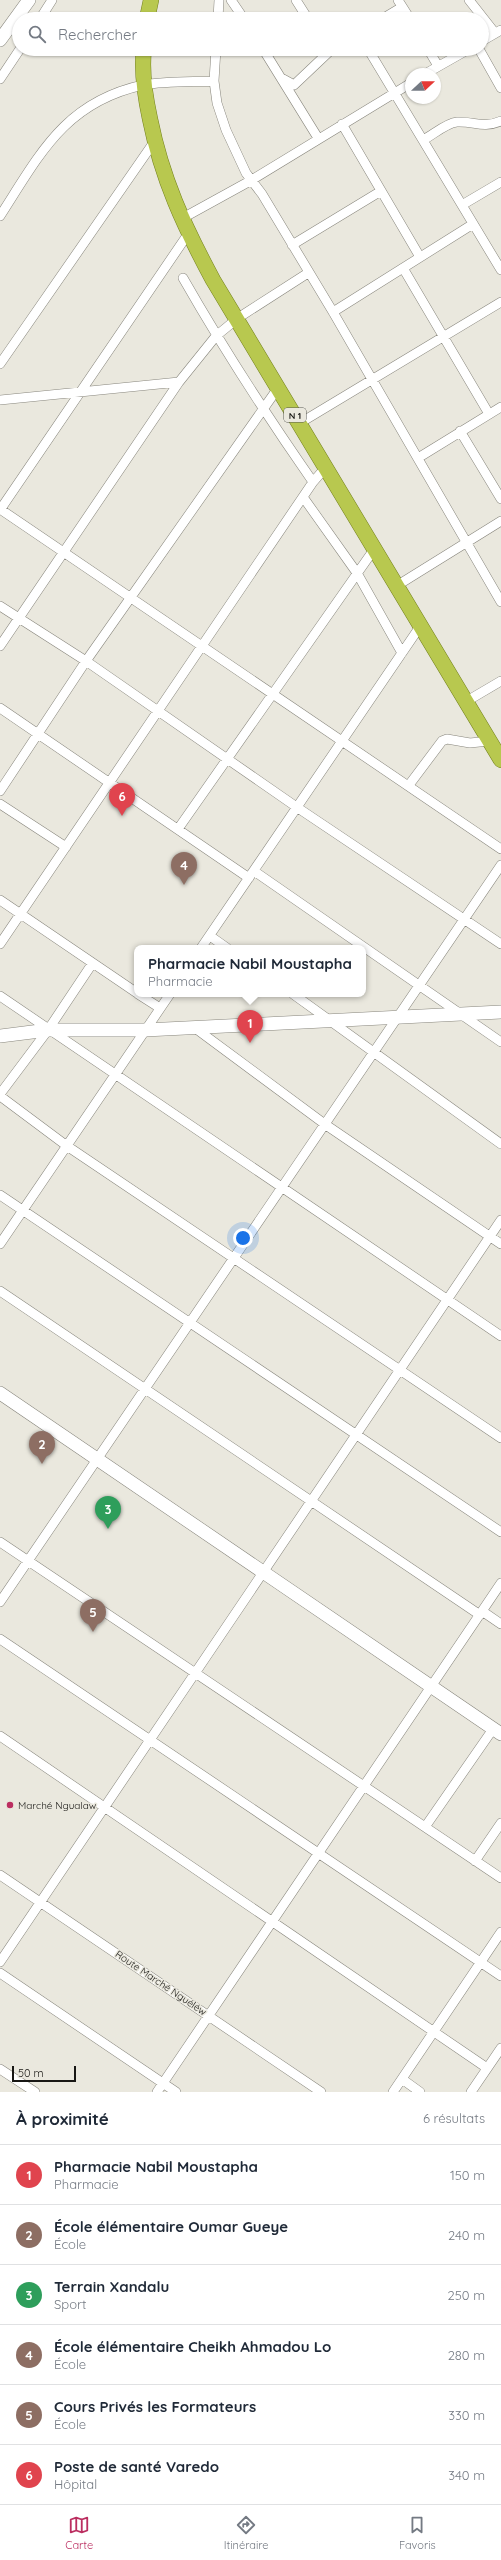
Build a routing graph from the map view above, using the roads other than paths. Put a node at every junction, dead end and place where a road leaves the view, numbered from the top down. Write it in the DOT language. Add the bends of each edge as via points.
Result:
graph roads {
  1 [pos="29,0"];
  2 [pos="52,0"];
  3 [pos="151,0"];
  4 [pos="219,0"];
  5 [pos="231,0"];
  6 [pos="296,0"];
  7 [pos="469,0"];
  8 [pos="400,3"];
  9 [pos="20,12"];
  10 [pos="44,12"];
  11 [pos="148,12"];
  12 [pos="218,12"];
  13 [pos="239,12"];
  14 [pos="304,12"];
  15 [pos="390,12"];
  16 [pos="406,12"];
  17 [pos="480,12"];
  18 [pos="489,21"];
  19 [pos="12,23"];
  20 [pos="498,31"];
  21 [pos="489,37"];
  22 [pos="0,40"];
  23 [pos="15,56"];
  24 [pos="144,56"];
  25 [pos="216,56"];
  26 [pos="268,56"];
  27 [pos="323,56"];
  28 [pos="372,56"];
  29 [pos="432,56"];
  30 [pos="456,56"];
  31 [pos="484,56"];
  32 [pos="438,66"];
  33 [pos="435,68"];
  34 [pos="0,79"];
  35 [pos="283,79"];
  36 [pos="214,81"];
  37 [pos="144,85"];
  38 [pos="405,86"];
  39 [pos="501,88"];
  40 [pos="394,92"];
  41 [pos="501,121"];
  42 [pos="342,124"];
  43 [pos="318,138"];
  44 [pos="423,140"];
  45 [pos="154,142"];
  46 [pos="250,181"];
  47 [pos="501,182"];
  48 [pos="381,191"];
  49 [pos="462,205"];
  50 [pos="0,216"];
  51 [pos="181,219"];
  52 [pos="473,224"];
  53 [pos="188,234"];
  54 [pos="292,245"];
  55 [pos="420,257"];
  56 [pos="403,268"];
  57 [pos="501,270"];
  58 [pos="308,273"];
  59 [pos="183,278"];
  60 [pos="501,302"];
  61 [pos="333,312"];
  62 [pos="238,318"];
  63 [pos="216,336"];
  64 [pos="443,337"];
  65 [pos="0,364"];
  66 [pos="372,380"];
  67 [pos="179,382"];
  68 [pos="278,388"];
  69 [pos="82,391"];
  70 [pos="0,400"];
  71 [pos="501,407"];
  72 [pos="263,410"];
  73 [pos="490,414"];
  74 [pos="300,423"];
  75 [pos="460,431"];
  76 [pos="418,458"];
  77 [pos="326,467"];
  78 [pos="313,482"];
  79 [pos="303,497"];
  80 [pos="501,500"];
  81 [pos="0,510"];
  82 [pos="501,522"];
  83 [pos="466,543"];
  84 [pos="375,548"];
  85 [pos="64,553"];
  86 [pos="357,573"];
  87 [pos="398,585"];
  88 [pos="132,597"];
  89 [pos="500,597"];
  90 [pos="0,606"];
  91 [pos="19,619"];
  92 [pos="421,625"];
  93 [pos="202,645"];
  94 [pos="0,646"];
  95 [pos="402,653"];
  96 [pos="86,661"];
  97 [pos="501,681"];
  98 [pos="272,693"];
  99 [pos="467,701"];
  100 [pos="0,708"];
  101 [pos="158,711"];
  102 [pos="39,734"];
  103 [pos="342,740"];
  104 [pos="489,741"];
  105 [pos="228,759"];
  106 [pos="501,760"];
  107 [pos="110,784"];
  108 [pos="409,785"];
  109 [pos="0,791"];
  110 [pos="0,804"];
  111 [pos="298,808"];
  112 [pos="178,829"];
  113 [pos="66,847"];
  114 [pos="501,849"];
  115 [pos="501,864"];
  116 [pos="251,874"];
  117 [pos="0,900"];
  118 [pos="20,914"];
  119 [pos="464,918"];
  120 [pos="210,936"];
  121 [pos="0,944"];
  122 [pos="501,944"];
  123 [pos="203,945"];
  124 [pos="223,945"];
  125 [pos="358,945"];
  126 [pos="366,950"];
  127 [pos="92,964"];
  128 [pos="419,985"];
  129 [pos="134,991"];
  130 [pos="0,996"];
  131 [pos="143,997"];
  132 [pos="168,997"];
  133 [pos="297,997"];
  134 [pos="160,1008"];
  135 [pos="501,1012"];
  136 [pos="463,1014"];
  137 [pos="399,1017"];
  138 [pos="331,1020"];
  139 [pos="195,1028"];
  140 [pos="48,1030"];
  141 [pos="145,1030"];
  142 [pos="0,1036"];
  143 [pos="501,1042"];
  144 [pos="374,1053"];
  145 [pos="115,1074"];
  146 [pos="0,1095"];
  147 [pos="326,1125"];
  148 [pos="501,1144"];
  149 [pos="67,1146"];
  150 [pos="282,1188"];
  151 [pos="0,1195"];
  152 [pos="23,1210"];
  153 [pos="501,1220"];
  154 [pos="490,1236"];
  155 [pos="0,1244"];
  156 [pos="501,1244"];
  157 [pos="234,1259"];
  158 [pos="0,1291"];
  159 [pos="447,1299"];
  160 [pos="190,1323"];
  161 [pos="501,1336"];
  162 [pos="400,1370"];
  163 [pos="145,1389"];
  164 [pos="0,1393"];
  165 [pos="356,1435"];
  166 [pos="501,1438"];
  167 [pos="97,1459"];
  168 [pos="311,1501"];
  169 [pos="501,1532"];
  170 [pos="0,1542"];
  171 [pos="28,1560"];
  172 [pos="263,1572"];
  173 [pos="501,1583"];
  174 [pos="0,1602"];
  175 [pos="481,1613"];
  176 [pos="501,1624"];
  177 [pos="0,1639"];
  178 [pos="195,1673"];
  179 [pos="431,1687"];
  180 [pos="497,1732"];
  181 [pos="0,1736"];
  182 [pos="151,1740"];
  183 [pos="364,1786"];
  184 [pos="104,1807"];
  185 [pos="501,1824"];
  186 [pos="425,1827"];
  187 [pos="319,1852"];
  188 [pos="476,1861"];
  189 [pos="0,1875"];
  190 [pos="501,1878"];
  191 [pos="40,1902"];
  192 [pos="272,1922"];
  193 [pos="501,1932"];
  194 [pos="0,1962"];
  195 [pos="480,1962"];
  196 [pos="0,1974"];
  197 [pos="501,1976"];
  198 [pos="208,2016"];
  199 [pos="434,2032"];
  200 [pos="501,2048"];
  201 [pos="487,2068"];
  202 [pos="0,2069"];
  203 [pos="402,2079"];
  204 [pos="163,2083"];
  205 [pos="35,2092"];
  206 [pos="157,2092"];
  207 [pos="176,2092"];
  208 [pos="321,2092"];
  209 [pos="393,2092"];
  210 [pos="420,2092"];
  211 [pos="470,2092"];
  1 -- 9 [label="main road"];
  2 -- 10 [label="street"];
  3 -- 11 [label="highway"];
  4 -- 12 [label="street"];
  5 -- 13 [label="street"];
  6 -- 14 [label="street"];
  7 -- 17 [label="street"];
  8 -- 15 [label="street"];
  8 -- 16 [label="street"];
  18 -- 20 [label="street"];
  19 -- 22 [label="main road"];
  20 -- 21 [label="street"];
  23 -- 34 [label="street"];
  24 -- 37 [label="highway, N 1"];
  25 -- 36 [label="street"];
  26 -- 35 [label="street"];
  27 -- 35 [label="street" via="294,85"];
  28 -- 40 [label="street"];
  29 -- 32 [label="street"];
  30 -- 32 [label="street"];
  31 -- 39 [label="street"];
  32 -- 33 [label="street"];
  35 -- 43 [label="street"];
  36 -- 37 [label="street"];
  36 -- 46 [label="street" via="220,116"];
  37 -- 45 [label="highway, N 1"];
  37 -- 50 [label="street" via="99,100 82,110 64,126 40,155"];
  38 -- 40 [label="street"];
  40 -- 42 [label="street"];
  40 -- 44 [label="street"];
  41 -- 44 [label="street" via="490,126 458,122"];
  42 -- 43 [label="street"];
  42 -- 48 [label="street"];
  43 -- 46 [label="street"];
  44 -- 49 [label="street"];
  45 -- 51 [label="highway, N 1" via="160,167"];
  45 -- 65 [label="street"];
  46 -- 51 [label="street"];
  46 -- 54 [label="street" via="262,194"];
  47 -- 49 [label="street"];
  48 -- 54 [label="street"];
  48 -- 55 [label="street"];
  49 -- 52 [label="street"];
  51 -- 53 [label="highway, N 1"];
  52 -- 55 [label="street"];
  52 -- 57 [label="street"];
  53 -- 62 [label="highway, N 1" via="213,280"];
  53 -- 69 [label="street"];
  54 -- 58 [label="street"];
  55 -- 56 [label="street"];
  56 -- 61 [label="street"];
  56 -- 64 [label="street"];
  58 -- 61 [label="street"];
  58 -- 62 [label="street"];
  59 -- 63 [label="street"];
  60 -- 64 [label="street"];
  61 -- 66 [label="street"];
  62 -- 63 [label="street"];
  62 -- 68 [label="highway, N 1"];
  63 -- 67 [label="street"];
  63 -- 72 [label="street"];
  64 -- 66 [label="street"];
  64 -- 73 [label="street"];
  66 -- 74 [label="street"];
  66 -- 76 [label="street"];
  67 -- 69 [label="street"];
  67 -- 85 [label="street"];
  68 -- 72 [label="street"];
  68 -- 74 [label="highway, N 1"];
  69 -- 70 [label="street"];
  69 -- 81 [label="street"];
  71 -- 73 [label="street"];
  72 -- 78 [label="street"];
  72 -- 88 [label="street"];
  73 -- 75 [label="street"];
  74 -- 77 [label="highway, N 1"];
  75 -- 76 [label="street"];
  75 -- 80 [label="street"];
  76 -- 83 [label="street"];
  77 -- 78 [label="street"];
  77 -- 84 [label="highway, N 1"];
  78 -- 79 [label="street"];
  79 -- 86 [label="street"];
  79 -- 93 [label="street"];
  81 -- 85 [label="street"];
  82 -- 83 [label="street"];
  83 -- 87 [label="street"];
  83 -- 89 [label="street"];
  84 -- 86 [label="street"];
  84 -- 87 [label="highway, N 1"];
  85 -- 88 [label="street"];
  85 -- 91 [label="street"];
  86 -- 95 [label="street"];
  86 -- 98 [label="street"];
  87 -- 92 [label="highway, N 1"];
  88 -- 93 [label="street"];
  88 -- 96 [label="street"];
  90 -- 91 [label="street"];
  91 -- 94 [label="street"];
  91 -- 96 [label="street"];
  92 -- 95 [label="street"];
  92 -- 99 [label="highway, N 1"];
  93 -- 98 [label="street"];
  93 -- 101 [label="street"];
  95 -- 103 [label="street"];
  96 -- 101 [label="street"];
  96 -- 102 [label="street"];
  97 -- 99 [label="street"];
  98 -- 103 [label="street"];
  98 -- 105 [label="street"];
  99 -- 104 [label="highway, N 1"];
  100 -- 102 [label="street"];
  101 -- 105 [label="street"];
  101 -- 107 [label="street"];
  102 -- 107 [label="street"];
  102 -- 109 [label="street"];
  103 -- 108 [label="street"];
  103 -- 111 [label="street"];
  104 -- 106 [label="highway, N 1"];
  104 -- 108 [label="street" via="442,741"];
  105 -- 111 [label="street"];
  105 -- 112 [label="street"];
  107 -- 112 [label="street"];
  107 -- 113 [label="street"];
  108 -- 114 [label="street"];
  110 -- 113 [label="street"];
  111 -- 116 [label="street"];
  111 -- 119 [label="street"];
  112 -- 116 [label="street"];
  113 -- 118 [label="street"];
  115 -- 119 [label="street"];
  116 -- 120 [label="street"];
  116 -- 125 [label="street"];
  117 -- 118 [label="street"];
  118 -- 121 [label="street"];
  118 -- 127 [label="street"];
  119 -- 122 [label="street"];
  119 -- 128 [label="street"];
  120 -- 123 [label="street"];
  120 -- 124 [label="street"];
  126 -- 128 [label="street"];
  127 -- 129 [label="street"];
  127 -- 140 [label="street"];
  128 -- 136 [label="street"];
  128 -- 137 [label="street"];
  130 -- 140 [label="street"];
  131 -- 134 [label="street"];
  132 -- 134 [label="street"];
  133 -- 138 [label="street"];
  134 -- 141 [label="street"];
  135 -- 136 [label="main road"];
  136 -- 137 [label="main road"];
  136 -- 143 [label="street"];
  137 -- 138 [label="main road"];
  137 -- 144 [label="street"];
  138 -- 139 [label="main road"];
  138 -- 144 [label="street"];
  139 -- 141 [label="main road"];
  139 -- 147 [label="street"];
  140 -- 141 [label="main road"];
  140 -- 142 [label="main road"];
  140 -- 145 [label="street"];
  140 -- 146 [label="street"];
  141 -- 145 [label="street"];
  144 -- 147 [label="street"];
  144 -- 148 [label="street"];
  145 -- 149 [label="street"];
  145 -- 150 [label="street"];
  146 -- 149 [label="street"];
  147 -- 150 [label="street"];
  147 -- 154 [label="street"];
  149 -- 152 [label="street"];
  149 -- 157 [label="street"];
  150 -- 157 [label="street"];
  150 -- 159 [label="street"];
  151 -- 152 [label="street"];
  152 -- 155 [label="street"];
  152 -- 160 [label="street"];
  153 -- 154 [label="street"];
  154 -- 156 [label="street"];
  154 -- 159 [label="street"];
  157 -- 160 [label="street"];
  157 -- 162 [label="street"];
  158 -- 163 [label="street"];
  159 -- 161 [label="street"];
  159 -- 162 [label="street"];
  160 -- 163 [label="street"];
  160 -- 165 [label="street"];
  162 -- 165 [label="street"];
  162 -- 166 [label="street"];
  163 -- 167 [label="street"];
  163 -- 168 [label="street"];
  164 -- 167 [label="main road"];
  165 -- 168 [label="street"];
  165 -- 169 [label="street"];
  167 -- 171 [label="street"];
  167 -- 172 [label="main road"];
  168 -- 172 [label="street"];
  168 -- 175 [label="street"];
  170 -- 171 [label="street"];
  171 -- 174 [label="street"];
  171 -- 178 [label="street"];
  172 -- 178 [label="street"];
  172 -- 179 [label="main road"];
  173 -- 175 [label="street"];
  175 -- 176 [label="street"];
  175 -- 179 [label="street"];
  177 -- 182 [label="street"];
  178 -- 182 [label="street"];
  178 -- 183 [label="street"];
  179 -- 180 [label="main road"];
  179 -- 183 [label="street"];
  180 -- 186 [label="street"];
  181 -- 184 [label="street"];
  182 -- 184 [label="street"];
  182 -- 187 [label="street"];
  183 -- 186 [label="street"];
  183 -- 187 [label="street"];
  184 -- 191 [label="street"];
  184 -- 192 [label="street"];
  185 -- 188 [label="street"];
  186 -- 188 [label="street"];
  187 -- 192 [label="street"];
  187 -- 195 [label="street"];
  188 -- 190 [label="street"];
  189 -- 191 [label="street, Route Marché Nguéléw"];
  191 -- 194 [label="street"];
  191 -- 198 [label="street, Route Marché Nguéléw"];
  192 -- 198 [label="street"];
  192 -- 199 [label="street"];
  193 -- 195 [label="street"];
  195 -- 197 [label="street"];
  195 -- 199 [label="street"];
  196 -- 204 [label="street"];
  198 -- 204 [label="street"];
  198 -- 208 [label="street, Route Marché Nguéléw"];
  199 -- 201 [label="street"];
  199 -- 203 [label="street"];
  200 -- 201 [label="street"];
  201 -- 211 [label="street"];
  202 -- 205 [label="street"];
  203 -- 209 [label="street"];
  203 -- 210 [label="street"];
  204 -- 206 [label="street"];
  204 -- 207 [label="street"];
}
